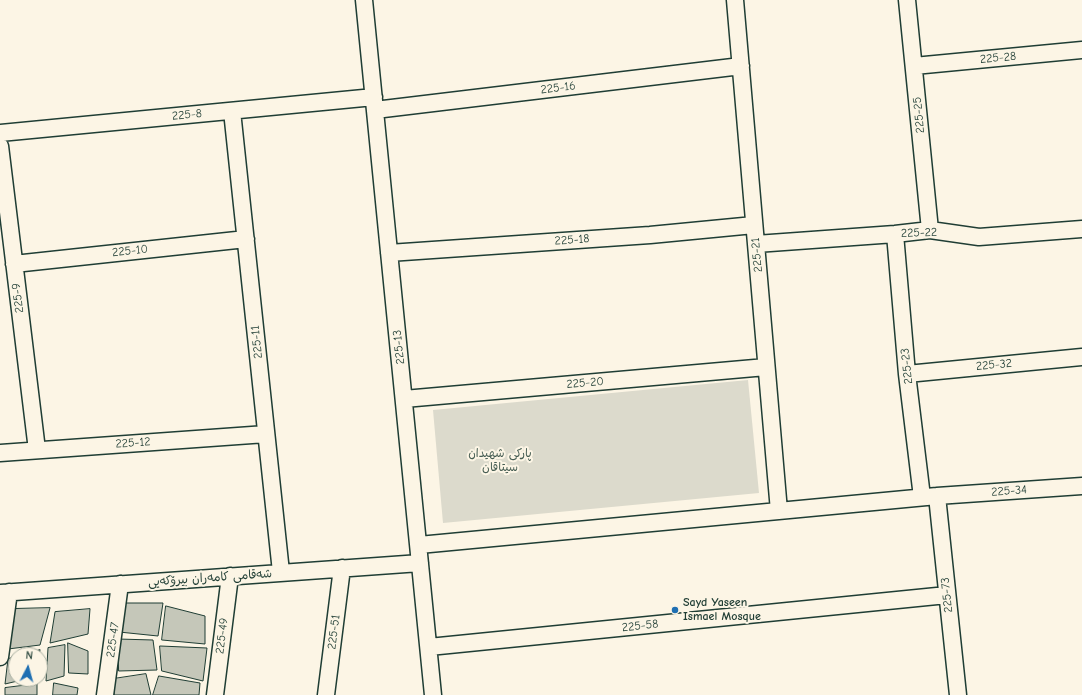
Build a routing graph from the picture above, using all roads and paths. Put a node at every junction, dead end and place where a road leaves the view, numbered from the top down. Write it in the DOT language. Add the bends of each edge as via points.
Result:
graph roads {
  1 [pos="364,0"];
  2 [pos="736,0"];
  3 [pos="908,0"];
  4 [pos="1082,50"];
  5 [pos="741,66"];
  6 [pos="914,66"];
  7 [pos="374,104"];
  8 [pos="232,111"];
  9 [pos="0,133"];
  10 [pos="0,146"];
  11 [pos="754,225"];
  12 [pos="1082,229"];
  13 [pos="930,230"];
  14 [pos="895,234"];
  15 [pos="246,239"];
  16 [pos="756,244"];
  17 [pos="389,253"];
  18 [pos="14,264"];
  19 [pos="1082,357"];
  20 [pos="766,367"];
  21 [pos="907,374"];
  22 [pos="404,399"];
  23 [pos="266,434"];
  24 [pos="36,450"];
  25 [pos="0,453"];
  26 [pos="1082,486"];
  27 [pos="930,496"];
  28 [pos="779,511"];
  29 [pos="419,546"];
  30 [pos="420,563"];
  31 [pos="342,568"];
  32 [pos="281,572"];
  33 [pos="230,576"];
  34 [pos="120,584"];
  35 [pos="4,592"];
  36 [pos="947,595"];
  37 [pos="429,647"];
  38 [pos="0,657"];
  39 [pos="105,695"];
  40 [pos="215,695"];
  41 [pos="326,695"];
  42 [pos="433,695"];
  43 [pos="956,695"];
  1 -- 7 [label="street, 225-13"];
  2 -- 5 [label="street, 225-21"];
  3 -- 6 [label="street, 225-25"];
  4 -- 6 [label="street, 225-28"];
  5 -- 7 [label="street, 225-16"];
  5 -- 11 [label="street, 225-21"];
  6 -- 13 [label="street, 225-25"];
  7 -- 8 [label="street, 225-8"];
  7 -- 17 [label="street, 225-13"];
  8 -- 9 [label="street, 225-8"];
  8 -- 15 [label="street, 225-11"];
  10 -- 18 [label="street, 225-9"];
  11 -- 16 [label="street, 225-21"];
  11 -- 17 [label="street, 225-18" via="650,235"];
  12 -- 13 [label="street, 225-22" via="979,237"];
  13 -- 14 [label="street, 225-22"];
  14 -- 16 [label="street, 225-22"];
  14 -- 21 [label="street, 225-23"];
  15 -- 18 [label="street, 225-10"];
  15 -- 23 [label="street, 225-11"];
  16 -- 20 [label="street, 225-21"];
  17 -- 22 [label="street, 225-13"];
  18 -- 24 [label="street, 225-9"];
  19 -- 21 [label="street, 225-32"];
  20 -- 22 [label="street, 225-20"];
  20 -- 28 [label="street, 225-21"];
  21 -- 27 [label="street, 225-23"];
  22 -- 29 [label="street, 225-13"];
  23 -- 24 [label="street, 225-12"];
  23 -- 32 [label="street, 225-11"];
  24 -- 25 [label="street, 225-12"];
  26 -- 27 [label="street, 225-34"];
  27 -- 28 [label="street, 225-34"];
  27 -- 36 [label="street, 225-73"];
  28 -- 29 [label="street, 225-34"];
  29 -- 30 [label="street, 225-13"];
  30 -- 31 [label="street, شه‌قامی كامەران بیرۆكەیی"];
  30 -- 37 [label="street, 225-13"];
  31 -- 32 [label="street, شه‌قامی كامەران بیرۆكەیی"];
  31 -- 41 [label="street, 225-51"];
  32 -- 33 [label="street, شه‌قامی كامەران بیرۆكەیی"];
  33 -- 34 [label="street, شه‌قامی كامەران بیرۆكەیی"];
  33 -- 40 [label="street, 225-49"];
  34 -- 35 [label="street, شه‌قامی كامەران بیرۆكەیی"];
  34 -- 39 [label="street, 225-47"];
  35 -- 38 [label="street"];
  36 -- 37 [label="street, 225-58"];
  36 -- 43 [label="street, 225-73"];
  37 -- 42 [label="street, 225-13"];
}
